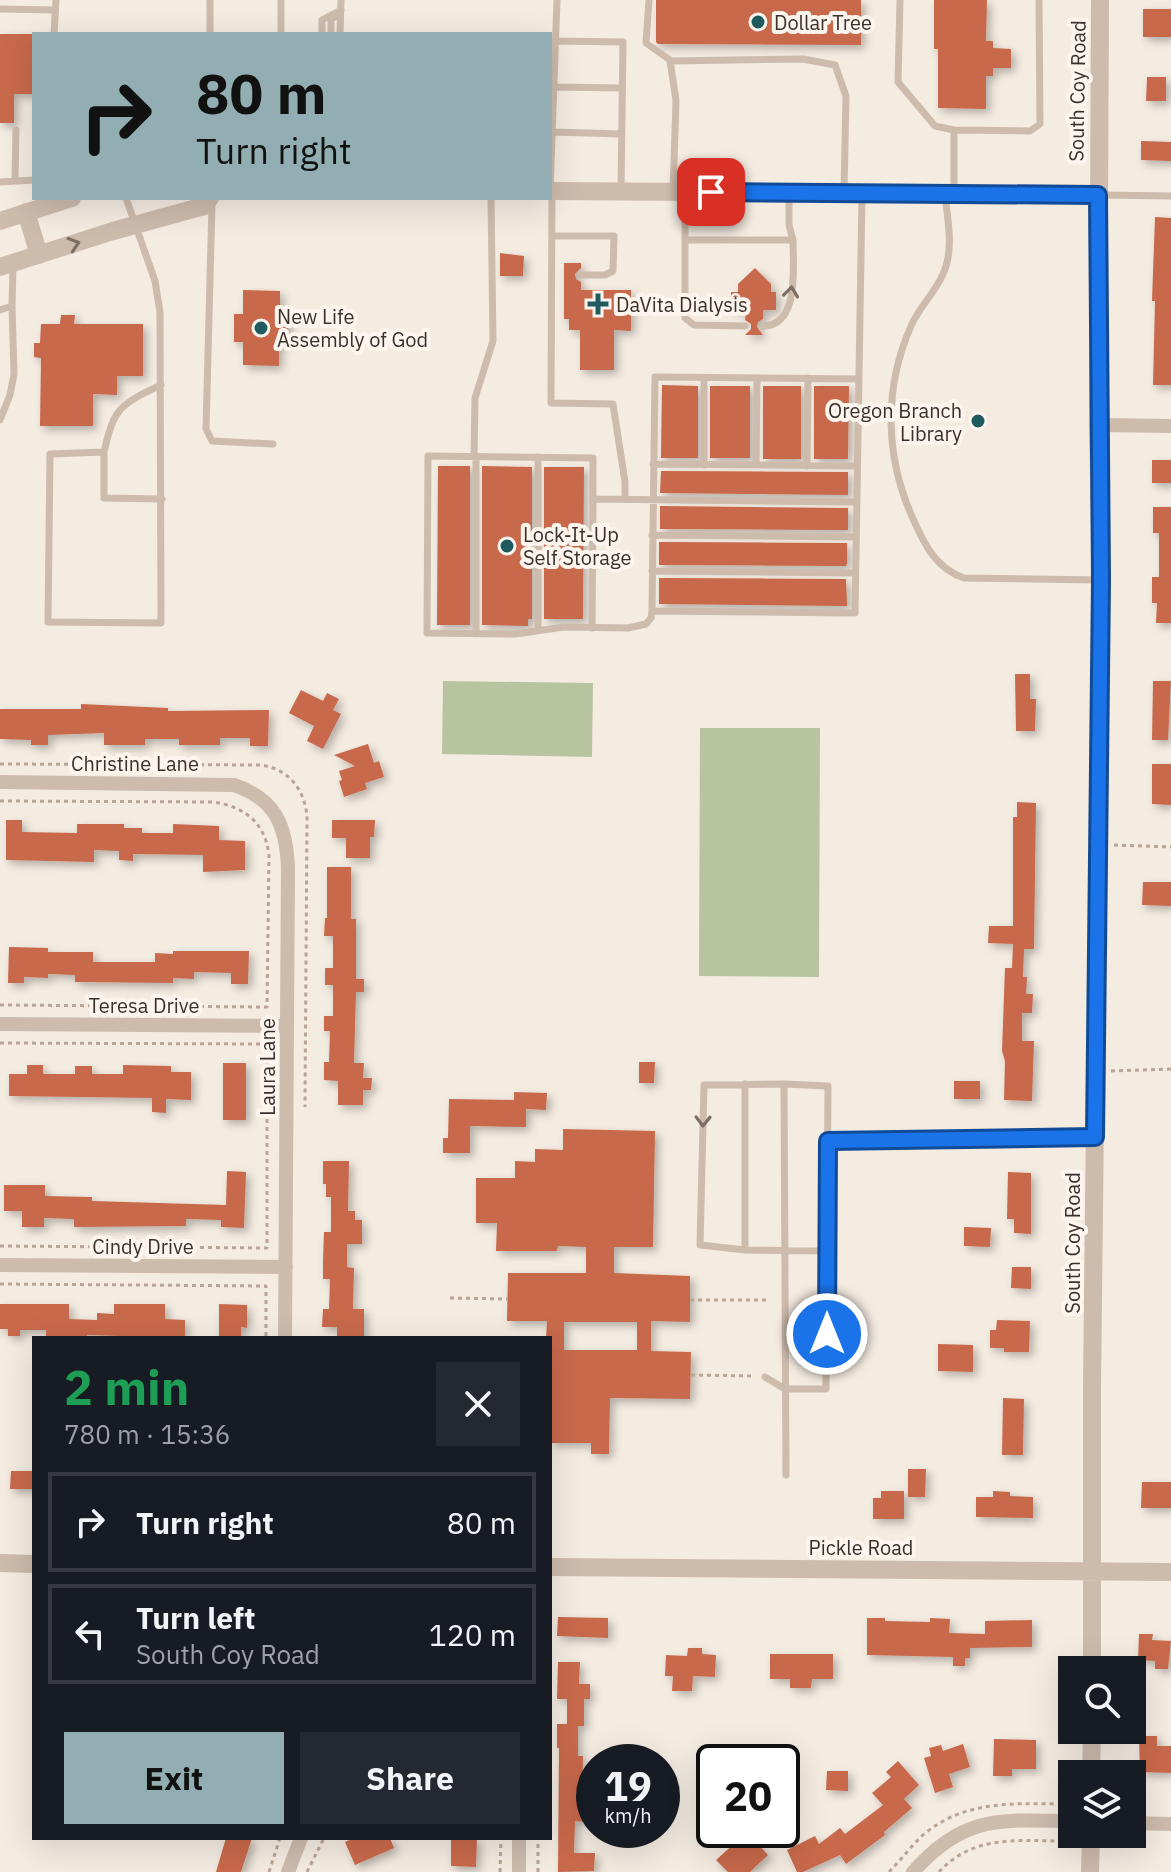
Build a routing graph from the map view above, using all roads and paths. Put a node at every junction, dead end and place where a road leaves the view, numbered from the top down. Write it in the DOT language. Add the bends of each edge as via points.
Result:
graph roads {
  1 [pos="56,0"];
  2 [pos="210,0"];
  3 [pos="281,0"];
  4 [pos="341,0"];
  5 [pos="557,0"];
  6 [pos="649,0"];
  7 [pos="900,0"];
  8 [pos="1039,0"];
  9 [pos="1100,0"];
  10 [pos="26,4"];
  11 [pos="0,9"];
  12 [pos="55,10"];
  13 [pos="341,10"];
  14 [pos="54,32"];
  15 [pos="210,32"];
  16 [pos="281,32"];
  17 [pos="322,32"];
  18 [pos="331,32"];
  19 [pos="340,32"];
  20 [pos="556,41"];
  21 [pos="670,61"];
  22 [pos="554,87"];
  23 [pos="622,88"];
  24 [pos="16,130"];
  25 [pos="954,130"];
  26 [pos="552,132"];
  27 [pos="622,134"];
  28 [pos="15,180"];
  29 [pos="32,180"];
  30 [pos="0,182"];
  31 [pos="552,191"];
  32 [pos="621,191"];
  33 [pos="679,192"];
  34 [pos="789,193"];
  35 [pos="853,193"];
  36 [pos="950,193"];
  37 [pos="1098,195"];
  38 [pos="1171,196"];
  39 [pos="62,200"];
  40 [pos="127,200"];
  41 [pos="209,200"];
  42 [pos="211,200"];
  43 [pos="491,200"];
  44 [pos="551,200"];
  45 [pos="34,206"];
  46 [pos="0,221"];
  47 [pos="134,225"];
  48 [pos="552,236"];
  49 [pos="685,240"];
  50 [pos="793,240"];
  51 [pos="39,255"];
  52 [pos="6,265"];
  53 [pos="552,274"];
  54 [pos="564,275"];
  55 [pos="581,275"];
  56 [pos="12,306"];
  57 [pos="0,310"];
  58 [pos="745,326"];
  59 [pos="763,326"];
  60 [pos="704,378"];
  61 [pos="757,378"];
  62 [pos="808,378"];
  63 [pos="859,379"];
  64 [pos="161,385"];
  65 [pos="1,416"];
  66 [pos="1098,425"];
  67 [pos="1171,426"];
  68 [pos="273,444"];
  69 [pos="104,452"];
  70 [pos="475,457"];
  71 [pos="538,457"];
  72 [pos="653,464"];
  73 [pos="704,465"];
  74 [pos="756,465"];
  75 [pos="807,466"];
  76 [pos="856,466"];
  77 [pos="162,499"];
  78 [pos="593,499"];
  79 [pos="625,499"];
  80 [pos="652,499"];
  81 [pos="855,502"];
  82 [pos="652,535"];
  83 [pos="855,537"];
  84 [pos="652,571"];
  85 [pos="855,573"];
  86 [pos="1101,580"];
  87 [pos="652,611"];
  88 [pos="592,628"];
  89 [pos="538,630"];
  90 [pos="476,634"];
  91 [pos="0,764"];
  92 [pos="0,782"];
  93 [pos="0,801"];
  94 [pos="265,803"];
  95 [pos="1098,845"];
  96 [pos="1171,847"];
  97 [pos="0,1005"];
  98 [pos="267,1007"];
  99 [pos="0,1024"];
  100 [pos="268,1026"];
  101 [pos="287,1026"];
  102 [pos="0,1043"];
  103 [pos="265,1044"];
  104 [pos="1171,1069"];
  105 [pos="1095,1072"];
  106 [pos="745,1084"];
  107 [pos="784,1084"];
  108 [pos="305,1107"];
  109 [pos="1095,1137"];
  110 [pos="828,1141"];
  111 [pos="0,1246"];
  112 [pos="745,1250"];
  113 [pos="785,1251"];
  114 [pos="827,1251"];
  115 [pos="0,1265"];
  116 [pos="286,1267"];
  117 [pos="0,1284"];
  118 [pos="450,1298"];
  119 [pos="508,1299"];
  120 [pos="690,1300"];
  121 [pos="766,1300"];
  122 [pos="266,1336"];
  123 [pos="285,1336"];
  124 [pos="691,1375"];
  125 [pos="765,1377"];
  126 [pos="785,1389"];
  127 [pos="786,1475"];
  128 [pos="0,1563"];
  129 [pos="32,1564"];
  130 [pos="552,1567"];
  131 [pos="1093,1571"];
  132 [pos="1171,1572"];
  133 [pos="1092,1656"];
  134 [pos="1058,1821"];
  135 [pos="1146,1823"];
  136 [pos="1171,1824"];
  137 [pos="279,1840"];
  138 [pos="300,1840"];
  139 [pos="323,1840"];
  140 [pos="501,1840"];
  141 [pos="519,1840"];
  142 [pos="538,1840"];
  143 [pos="1056,1841"];
  144 [pos="1091,1848"];
  145 [pos="269,1872"];
  146 [pos="288,1872"];
  147 [pos="307,1872"];
  148 [pos="500,1872"];
  149 [pos="519,1872"];
  150 [pos="538,1872"];
  151 [pos="913,1872"];
  152 [pos="939,1872"];
  153 [pos="1090,1872"];
  1 -- 12 [label="lane"];
  2 -- 15 [label="lane"];
  3 -- 16 [label="lane"];
  4 -- 13 [label="lane"];
  5 -- 20 [label="lane"];
  6 -- 21 [label="lane" via="646,43"];
  7 -- 25 [label="lane" via="898,82 935,126"];
  8 -- 25 [label="lane" via="1040,124 1030,131"];
  9 -- 37 [label="street, South Coy Road"];
  10 -- 11 [label="lane"];
  10 -- 12 [label="lane"];
  12 -- 14 [label="lane"];
  13 -- 17 [label="lane" via="322,20"];
  13 -- 18 [label="lane" via="331,20"];
  13 -- 19 [label="lane"];
  20 -- 22 [label="lane"];
  20 -- 23 [label="lane" via="623,42"];
  21 -- 33 [label="lane"];
  21 -- 35 [label="lane" via="803,59 835,65 846,96"];
  22 -- 23 [label="lane"];
  22 -- 26 [label="lane"];
  23 -- 27 [label="lane"];
  24 -- 28 [label="lane"];
  25 -- 36 [label="lane"];
  26 -- 27 [label="lane"];
  27 -- 32 [label="lane"];
  28 -- 29 [label="lane"];
  28 -- 30 [label="lane"];
  31 -- 32 [label="street"];
  32 -- 33 [label="street"];
  33 -- 34 [label="street"];
  33 -- 49 [label="lane"];
  34 -- 35 [label="street"];
  34 -- 50 [label="lane"];
  35 -- 36 [label="street"];
  35 -- 63 [label="lane"];
  36 -- 37 [label="street"];
  36 -- 86 [label="lane" via="947,262 911,325 889,411 905,502 922,540 951,574"];
  37 -- 38 [label="lane"];
  37 -- 66 [label="street, South Coy Road"];
  39 -- 45 [label="street"];
  40 -- 47 [label="lane"];
  41 -- 47 [label="street" via="204,206"];
  42 -- 68 [label="lane" via="206,429 212,441"];
  43 -- 70 [label="lane" via="493,341 475,398"];
  44 -- 48 [label="lane"];
  45 -- 46 [label="street"];
  45 -- 51 [label="street"];
  51 -- 47 [label="street, one-way"];
  47 -- 64 [label="lane" via="155,281"];
  48 -- 53 [label="lane"];
  48 -- 55 [label="lane" via="614,236 613,271"];
  49 -- 50 [label="lane"];
  49 -- 58 [label="lane" via="685,318 694,325"];
  59 -- 50 [label="lane, one-way" via="776,324 786,313"];
  51 -- 52 [label="street"];
  52 -- 56 [label="lane"];
  53 -- 54 [label="lane"];
  53 -- 79 [label="lane" via="551,403 613,404"];
  56 -- 57 [label="lane"];
  56 -- 65 [label="lane" via="14,374"];
  60 -- 61 [label="lane"];
  60 -- 72 [label="lane" via="655,377"];
  60 -- 73 [label="lane"];
  61 -- 62 [label="lane"];
  61 -- 74 [label="lane"];
  62 -- 63 [label="lane"];
  62 -- 75 [label="lane"];
  63 -- 76 [label="lane"];
  64 -- 69 [label="lane" via="127,400 111,421"];
  64 -- 77 [label="lane"];
  66 -- 67 [label="street"];
  66 -- 86 [label="street, South Coy Road"];
  69 -- 77 [label="lane" via="104,498"];
  69 -- 77 [label="lane" via="50,454 48,622 161,623"];
  70 -- 71 [label="lane"];
  70 -- 90 [label="lane"];
  70 -- 90 [label="lane" via="428,456 427,633"];
  71 -- 78 [label="lane" via="593,458"];
  71 -- 89 [label="lane"];
  72 -- 73 [label="lane"];
  72 -- 80 [label="lane"];
  73 -- 74 [label="lane"];
  74 -- 75 [label="lane"];
  75 -- 76 [label="lane"];
  76 -- 81 [label="lane"];
  78 -- 79 [label="lane"];
  78 -- 88 [label="lane"];
  79 -- 80 [label="lane"];
  80 -- 81 [label="lane"];
  80 -- 82 [label="lane"];
  81 -- 83 [label="lane"];
  82 -- 83 [label="lane"];
  82 -- 84 [label="lane"];
  83 -- 85 [label="lane"];
  84 -- 85 [label="lane"];
  84 -- 87 [label="lane"];
  85 -- 87 [label="lane" via="855,613"];
  86 -- 95 [label="street, South Coy Road"];
  87 -- 88 [label="lane" via="639,627"];
  88 -- 89 [label="lane"];
  89 -- 90 [label="lane"];
  91 -- 108 [label="path" via="261,765 296,783 307,817"];
  92 -- 94 [label="street, Christine Lane" via="219,783 247,789"];
  93 -- 98 [label="path" via="212,802 238,807 252,817 266,837 269,855"];
  94 -- 101 [label="street, Laura Lane" via="287,840"];
  95 -- 96 [label="path"];
  95 -- 105 [label="street, South Coy Road"];
  97 -- 98 [label="path"];
  98 -- 100 [label="path"];
  99 -- 100 [label="street, Teresa Drive"];
  100 -- 101 [label="street, Teresa Drive"];
  100 -- 103 [label="path"];
  101 -- 116 [label="street, Laura Lane"];
  102 -- 103 [label="path"];
  103 -- 111 [label="path" via="267,1248"];
  104 -- 105 [label="path"];
  105 -- 109 [label="street, South Coy Road"];
  106 -- 107 [label="lane"];
  106 -- 112 [label="lane"];
  106 -- 112 [label="lane, one-way" via="704,1085 700,1245"];
  107 -- 110 [label="lane" via="828,1086"];
  107 -- 113 [label="lane"];
  109 -- 110 [label="lane"];
  109 -- 131 [label="street, South Coy Road"];
  110 -- 114 [label="lane"];
  112 -- 113 [label="lane"];
  113 -- 114 [label="lane"];
  113 -- 126 [label="lane"];
  114 -- 126 [label="lane" via="826,1389"];
  115 -- 116 [label="street, Cindy Drive"];
  116 -- 123 [label="street, Laura Lane"];
  117 -- 122 [label="path" via="266,1286"];
  118 -- 119 [label="path"];
  120 -- 121 [label="path"];
  124 -- 125 [label="path"];
  125 -- 126 [label="lane"];
  126 -- 127 [label="lane"];
  128 -- 129 [label="street"];
  130 -- 131 [label="street, Pickle Road"];
  131 -- 132 [label="street, Pickle Road"];
  131 -- 133 [label="street, South Coy Road"];
  134 -- 151 [label="street" via="975,1826 936,1846"];
  135 -- 136 [label="street"];
  137 -- 145 [label="path"];
  138 -- 146 [label="street"];
  139 -- 147 [label="path"];
  140 -- 148 [label="path"];
  141 -- 149 [label="street"];
  142 -- 150 [label="path"];
  143 -- 152 [label="path" via="981,1844"];
  144 -- 153 [label="street"];
}
